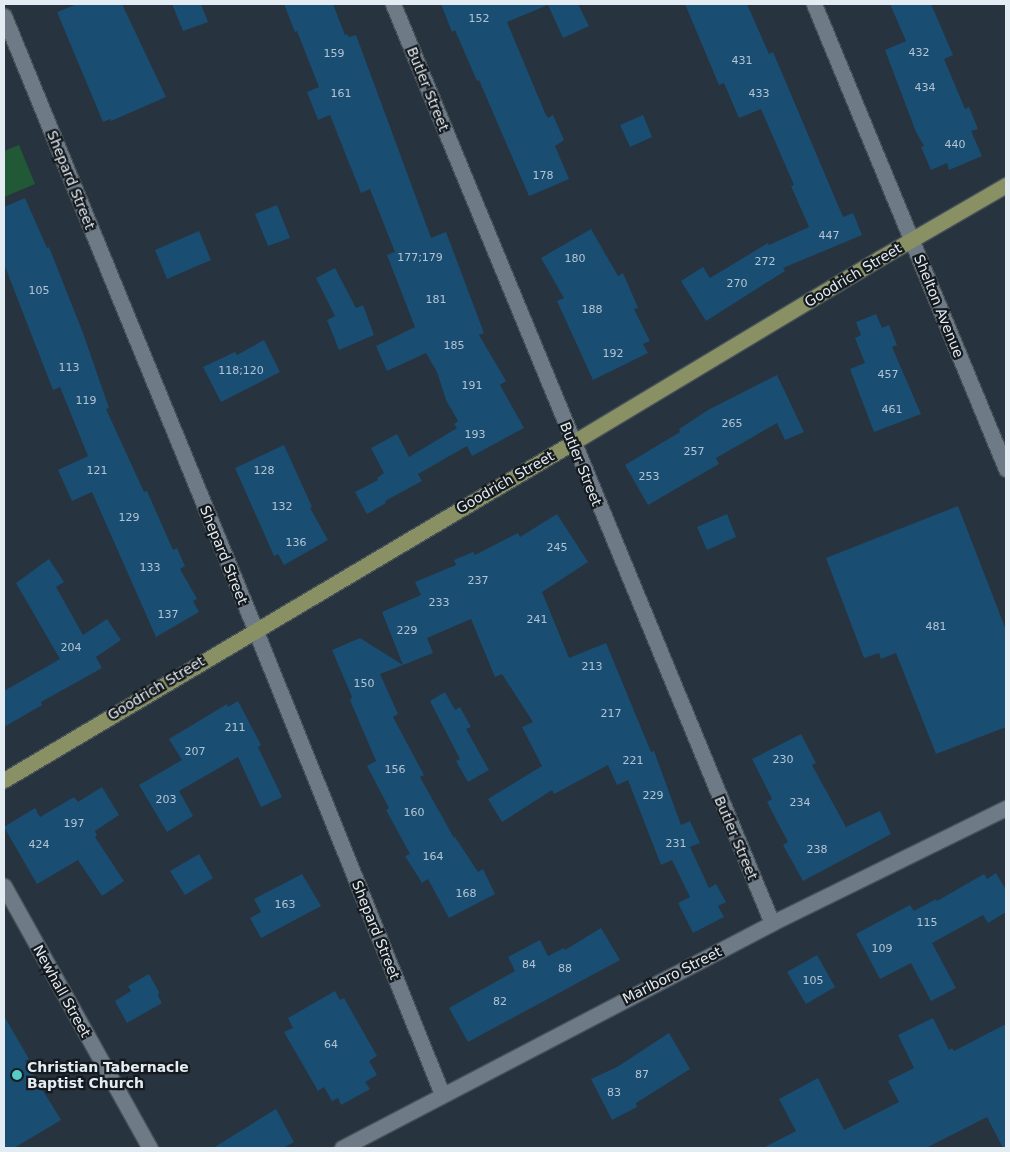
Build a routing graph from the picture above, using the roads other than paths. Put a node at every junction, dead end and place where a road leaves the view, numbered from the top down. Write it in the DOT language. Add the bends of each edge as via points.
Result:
graph roads {
  1 [pos="393,4"];
  2 [pos="814,4"];
  3 [pos="4,16"];
  4 [pos="1006,185"];
  5 [pos="912,239"];
  6 [pos="572,443"];
  7 [pos="1006,469"];
  8 [pos="255,629"];
  9 [pos="4,780"];
  10 [pos="1006,808"];
  11 [pos="4,886"];
  12 [pos="772,923"];
  13 [pos="442,1094"];
  14 [pos="150,1148"];
  15 [pos="342,1148"];
  1 -- 6 [label="street, Butler Street"];
  2 -- 5 [label="street, Shelton Avenue"];
  3 -- 8 [label="street, Shepard Street"];
  4 -- 5 [label="main road, Goodrich Street"];
  5 -- 6 [label="main road, Goodrich Street"];
  5 -- 7 [label="street, Shelton Avenue"];
  6 -- 8 [label="main road, Goodrich Street"];
  6 -- 12 [label="street, Butler Street"];
  8 -- 9 [label="main road, Goodrich Street"];
  8 -- 13 [label="street, Shepard Street"];
  10 -- 12 [label="street, Marlboro Street"];
  11 -- 14 [label="street, Newhall Street"];
  12 -- 13 [label="street, Marlboro Street"];
  13 -- 15 [label="street, Marlboro Street"];
}
